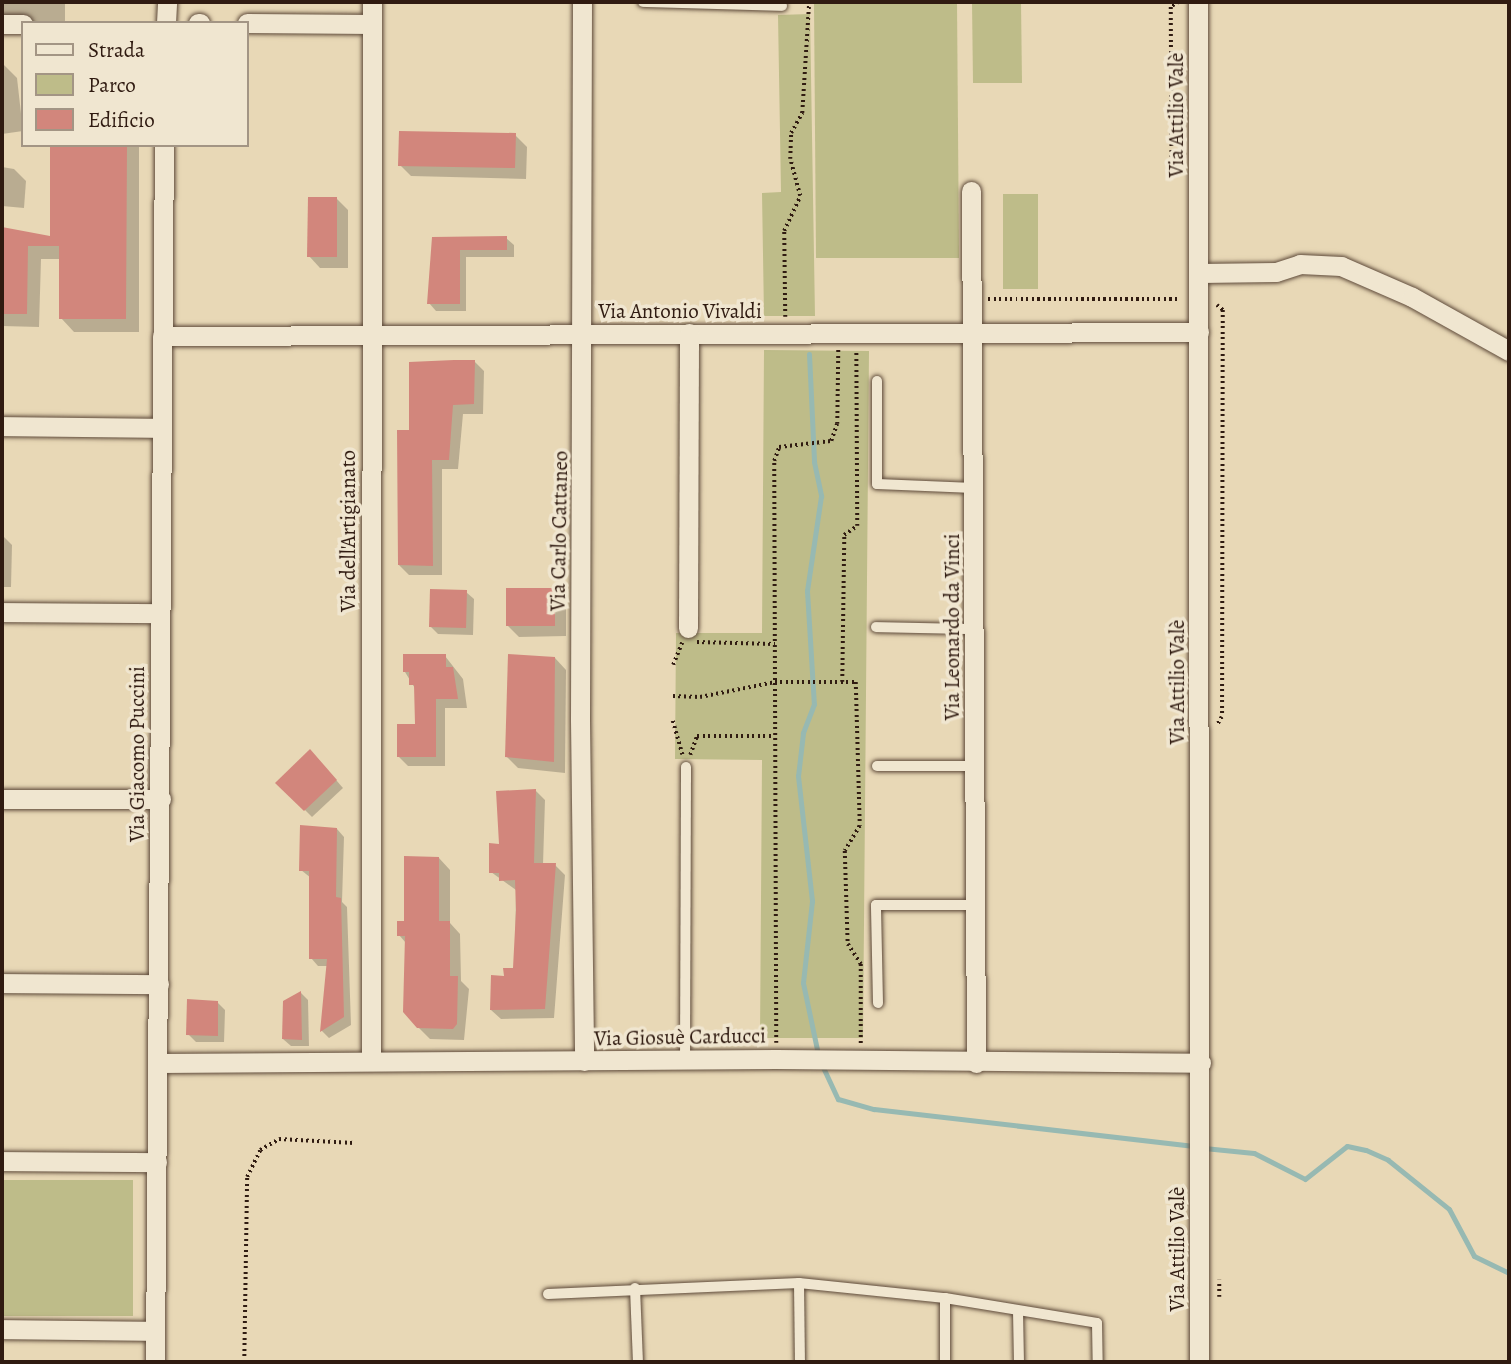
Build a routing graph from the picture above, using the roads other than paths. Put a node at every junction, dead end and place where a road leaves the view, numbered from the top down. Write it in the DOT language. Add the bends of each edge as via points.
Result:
graph roads {
  1 [pos="167,2"];
  2 [pos="372,2"];
  3 [pos="582,2"];
  4 [pos="643,2"];
  5 [pos="1198,2"];
  6 [pos="782,6"];
  7 [pos="166,21"];
  8 [pos="248,23"];
  9 [pos="2,24"];
  10 [pos="21,24"];
  11 [pos="372,24"];
  12 [pos="164,147"];
  13 [pos="971,191"];
  14 [pos="1200,273"];
  15 [pos="974,332"];
  16 [pos="1199,332"];
  17 [pos="689,333"];
  18 [pos="371,334"];
  19 [pos="583,334"];
  20 [pos="162,336"];
  21 [pos="1509,351"];
  22 [pos="877,381"];
  23 [pos="2,426"];
  24 [pos="162,428"];
  25 [pos="975,488"];
  26 [pos="2,612"];
  27 [pos="160,613"];
  28 [pos="876,627"];
  29 [pos="688,628"];
  30 [pos="975,629"];
  31 [pos="877,766"];
  32 [pos="975,766"];
  33 [pos="686,767"];
  34 [pos="2,799"];
  35 [pos="160,799"];
  36 [pos="975,905"];
  37 [pos="2,983"];
  38 [pos="159,984"];
  39 [pos="878,1003"];
  40 [pos="685,1060"];
  41 [pos="371,1061"];
  42 [pos="584,1061"];
  43 [pos="159,1063"];
  44 [pos="976,1063"];
  45 [pos="1201,1063"];
  46 [pos="2,1161"];
  47 [pos="157,1162"];
  48 [pos="799,1283"];
  49 [pos="635,1288"];
  50 [pos="548,1294"];
  51 [pos="945,1298"];
  52 [pos="1018,1311"];
  53 [pos="2,1329"];
  54 [pos="155,1331"];
  55 [pos="155,1362"];
  56 [pos="638,1362"];
  57 [pos="800,1362"];
  58 [pos="945,1362"];
  59 [pos="1019,1362"];
  60 [pos="1098,1362"];
  61 [pos="1199,1362"];
  1 -- 7 [label="street"];
  2 -- 11 [label="street, Via dell'Artigianato"];
  3 -- 19 [label="street, Via Carlo Cattaneo"];
  4 -- 6 [label="lane"];
  5 -- 14 [label="street, Via Attilio Valè"];
  8 -- 11 [label="street"];
  9 -- 10 [label="street"];
  11 -- 18 [label="street, Via dell'Artigianato"];
  12 -- 20 [label="street, Via Giacomo Puccini"];
  13 -- 15 [label="street, Via Leonardo da Vinci"];
  14 -- 16 [label="street, Via Attilio Valè"];
  14 -- 21 [label="street" via="1269,273 1300,264 1341,266 1412,297"];
  15 -- 16 [label="street, Via Antonio Vivaldi"];
  15 -- 17 [label="street, Via Antonio Vivaldi"];
  15 -- 25 [label="street, Via Leonardo da Vinci"];
  16 -- 45 [label="street, Via Attilio Valè"];
  17 -- 19 [label="street, Via Antonio Vivaldi"];
  17 -- 29 [label="street"];
  18 -- 19 [label="street, Via Antonio Vivaldi"];
  18 -- 20 [label="street, Via Antonio Vivaldi"];
  18 -- 41 [label="street, Via dell'Artigianato"];
  19 -- 42 [label="street, Via Carlo Cattaneo" via="580,720"];
  20 -- 24 [label="street, Via Giacomo Puccini"];
  22 -- 25 [label="lane" via="877,484"];
  23 -- 24 [label="street"];
  24 -- 27 [label="street, Via Giacomo Puccini"];
  25 -- 30 [label="street, Via Leonardo da Vinci"];
  26 -- 27 [label="street"];
  27 -- 35 [label="street, Via Giacomo Puccini"];
  28 -- 30 [label="lane"];
  30 -- 32 [label="street, Via Leonardo da Vinci"];
  31 -- 32 [label="lane"];
  32 -- 36 [label="street, Via Leonardo da Vinci"];
  33 -- 40 [label="lane"];
  34 -- 35 [label="street"];
  35 -- 38 [label="street, Via Giacomo Puccini"];
  36 -- 39 [label="lane" via="876,905"];
  36 -- 44 [label="street, Via Leonardo da Vinci"];
  37 -- 38 [label="street"];
  38 -- 43 [label="street, Via Giacomo Puccini"];
  40 -- 42 [label="street, Via Giosuè Carducci"];
  40 -- 44 [label="street, Via Giosuè Carducci"];
  41 -- 42 [label="street, Via Giosuè Carducci"];
  41 -- 43 [label="street, Via Giosuè Carducci"];
  43 -- 47 [label="street, Via Giacomo Puccini"];
  44 -- 45 [label="street, Via Giosuè Carducci"];
  45 -- 61 [label="street, Via Attilio Valè"];
  46 -- 47 [label="street"];
  47 -- 54 [label="street, Via Giacomo Puccini"];
  48 -- 49 [label="lane"];
  48 -- 51 [label="lane"];
  48 -- 57 [label="lane"];
  49 -- 50 [label="lane"];
  49 -- 56 [label="lane"];
  51 -- 52 [label="lane"];
  51 -- 58 [label="lane"];
  52 -- 59 [label="lane"];
  52 -- 60 [label="lane" via="1097,1324"];
  53 -- 54 [label="street"];
  54 -- 55 [label="street, Via Giacomo Puccini"];
}
